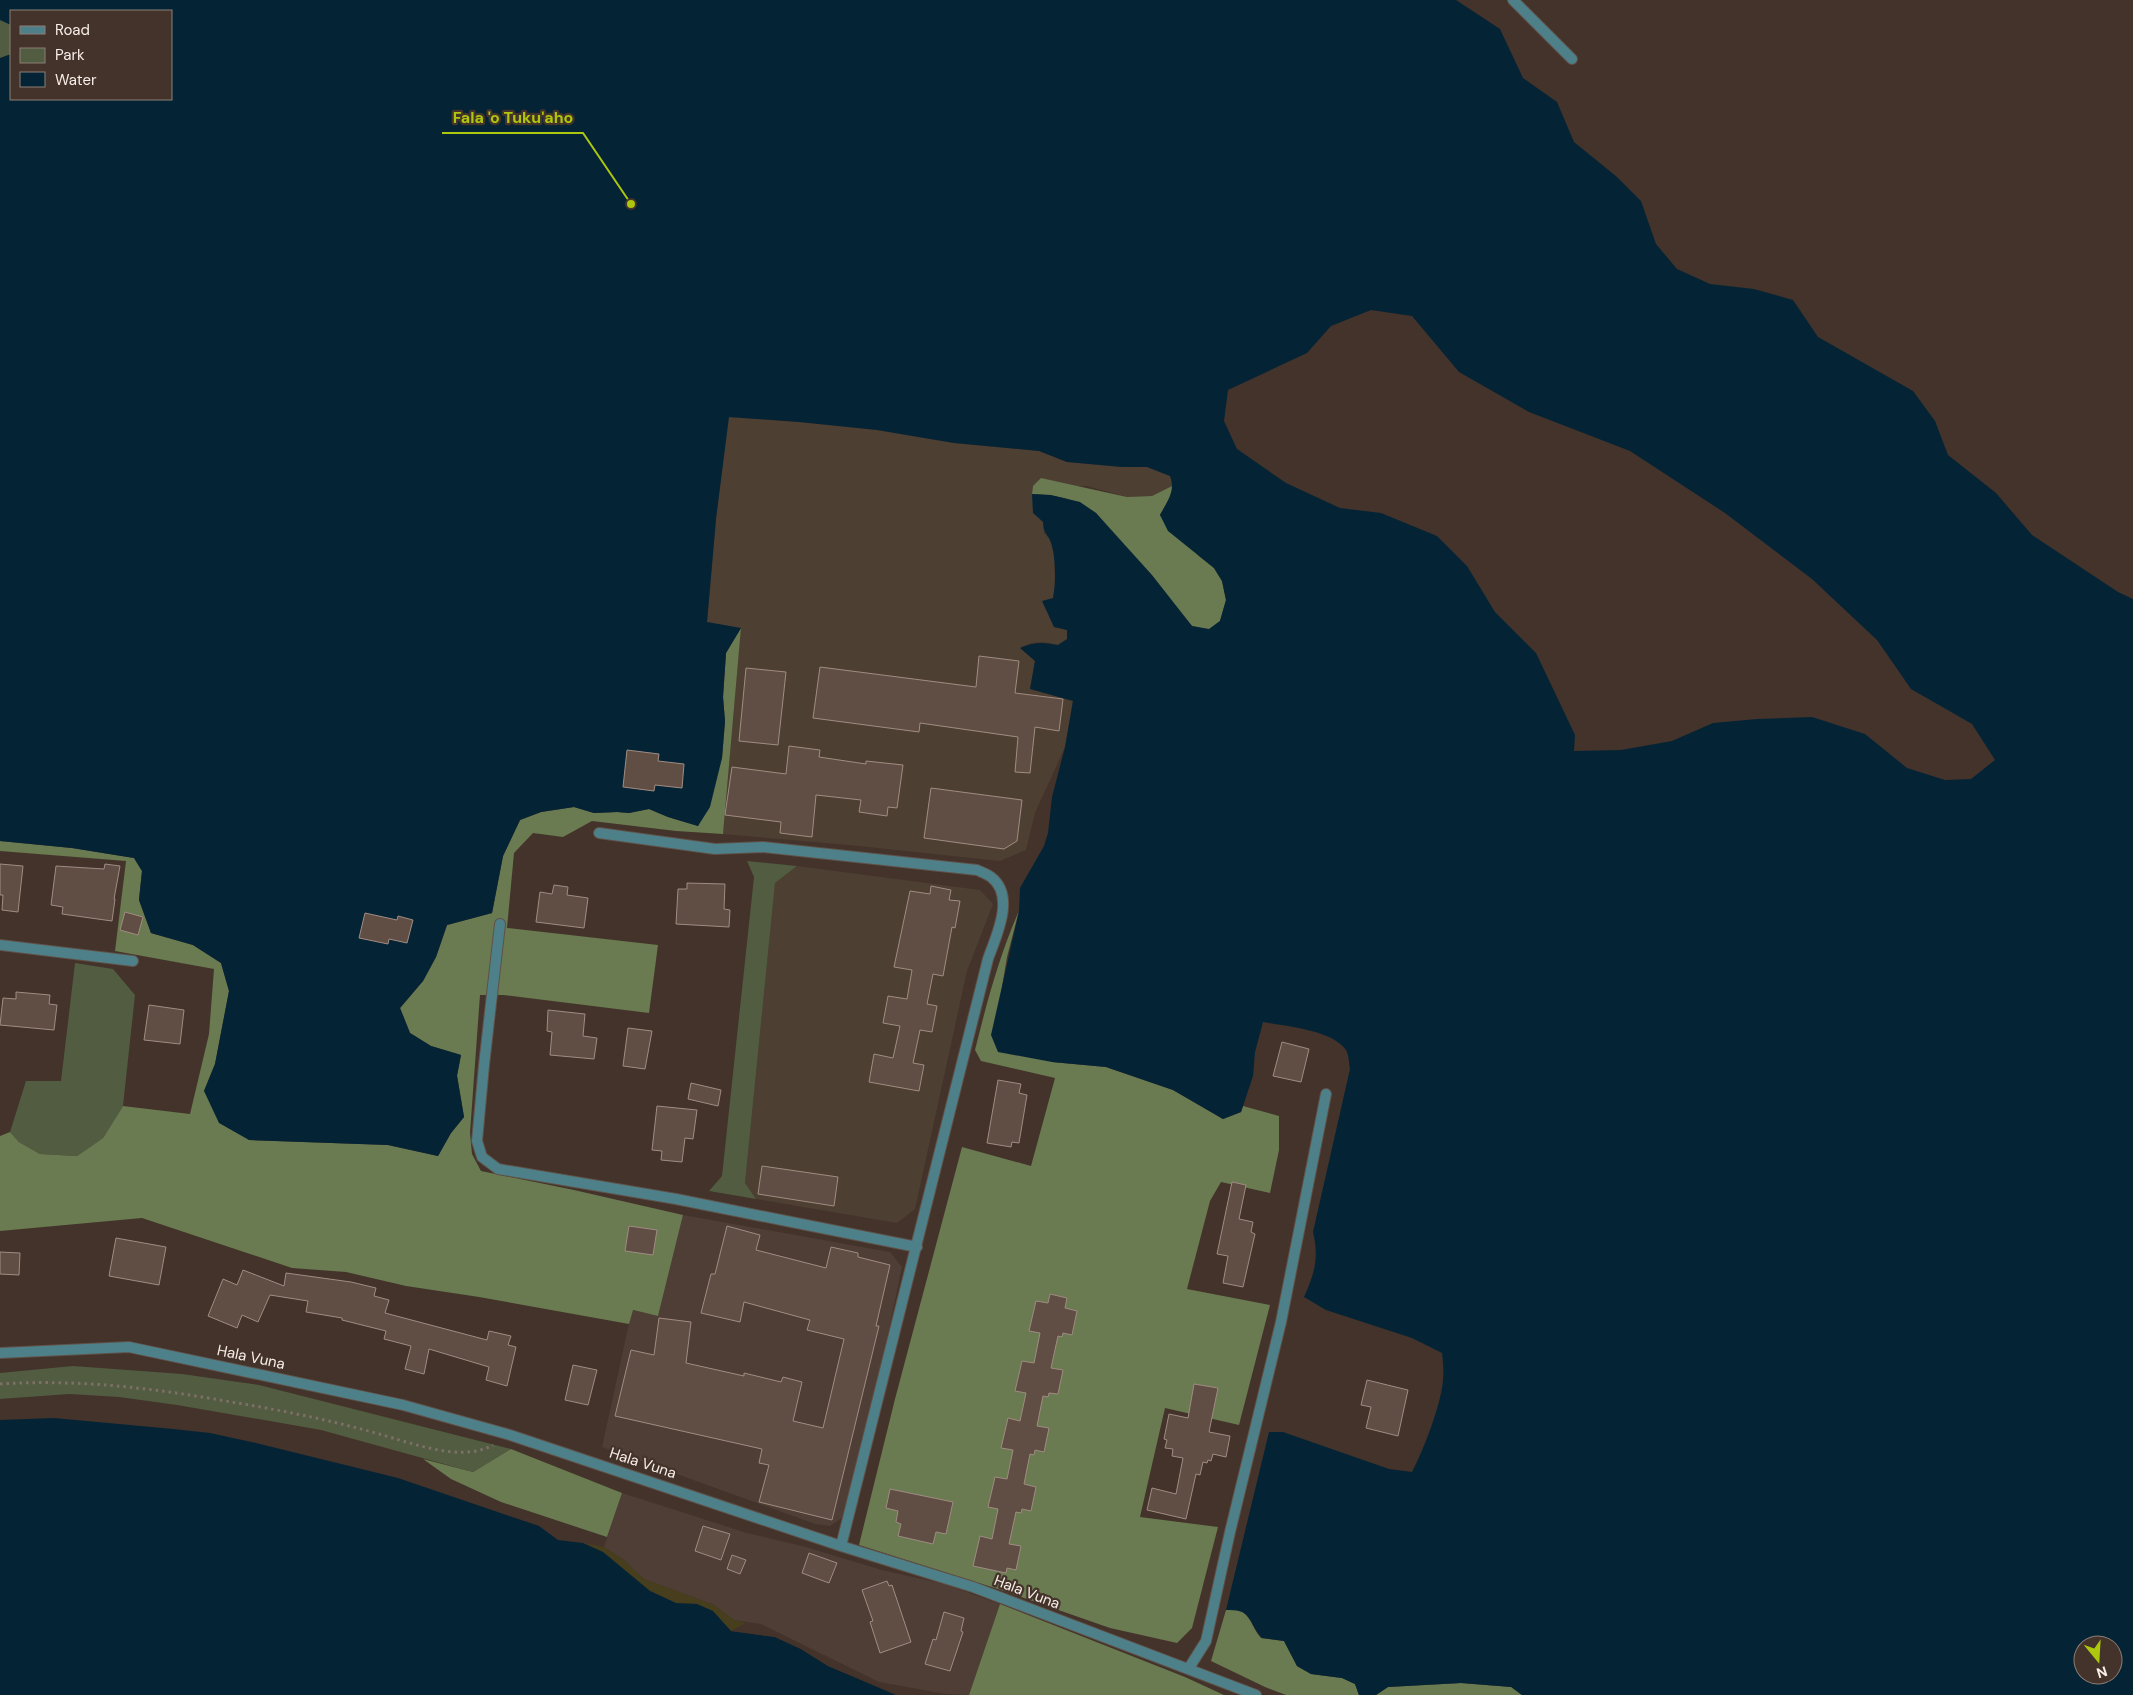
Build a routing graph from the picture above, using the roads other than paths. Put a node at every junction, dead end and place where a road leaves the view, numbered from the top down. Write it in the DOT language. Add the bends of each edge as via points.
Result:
graph roads {
  1 [pos="1514,0"];
  2 [pos="1572,59"];
  3 [pos="599,833"];
  4 [pos="500,924"];
  5 [pos="0,945"];
  6 [pos="133,961"];
  7 [pos="1326,1094"];
  8 [pos="917,1247"];
  9 [pos="0,1353"];
  10 [pos="841,1546"];
  11 [pos="1189,1668"];
  12 [pos="1256,1695"];
  1 -- 2 [label="street"];
  3 -- 8 [label="street" via="715,849 763,847 977,870 992,878 1001,888 1003,905 999,926 988,958"];
  4 -- 8 [label="street" via="477,1141 482,1157 498,1169 676,1199"];
  5 -- 6 [label="street"];
  7 -- 11 [label="street" via="1281,1322 1206,1641"];
  8 -- 10 [label="street"];
  9 -- 10 [label="street, Hala Vuna" via="129,1347 403,1405 510,1435"];
  10 -- 11 [label="street, Hala Vuna" via="973,1587"];
  11 -- 12 [label="street, Hala Vuna"];
}
